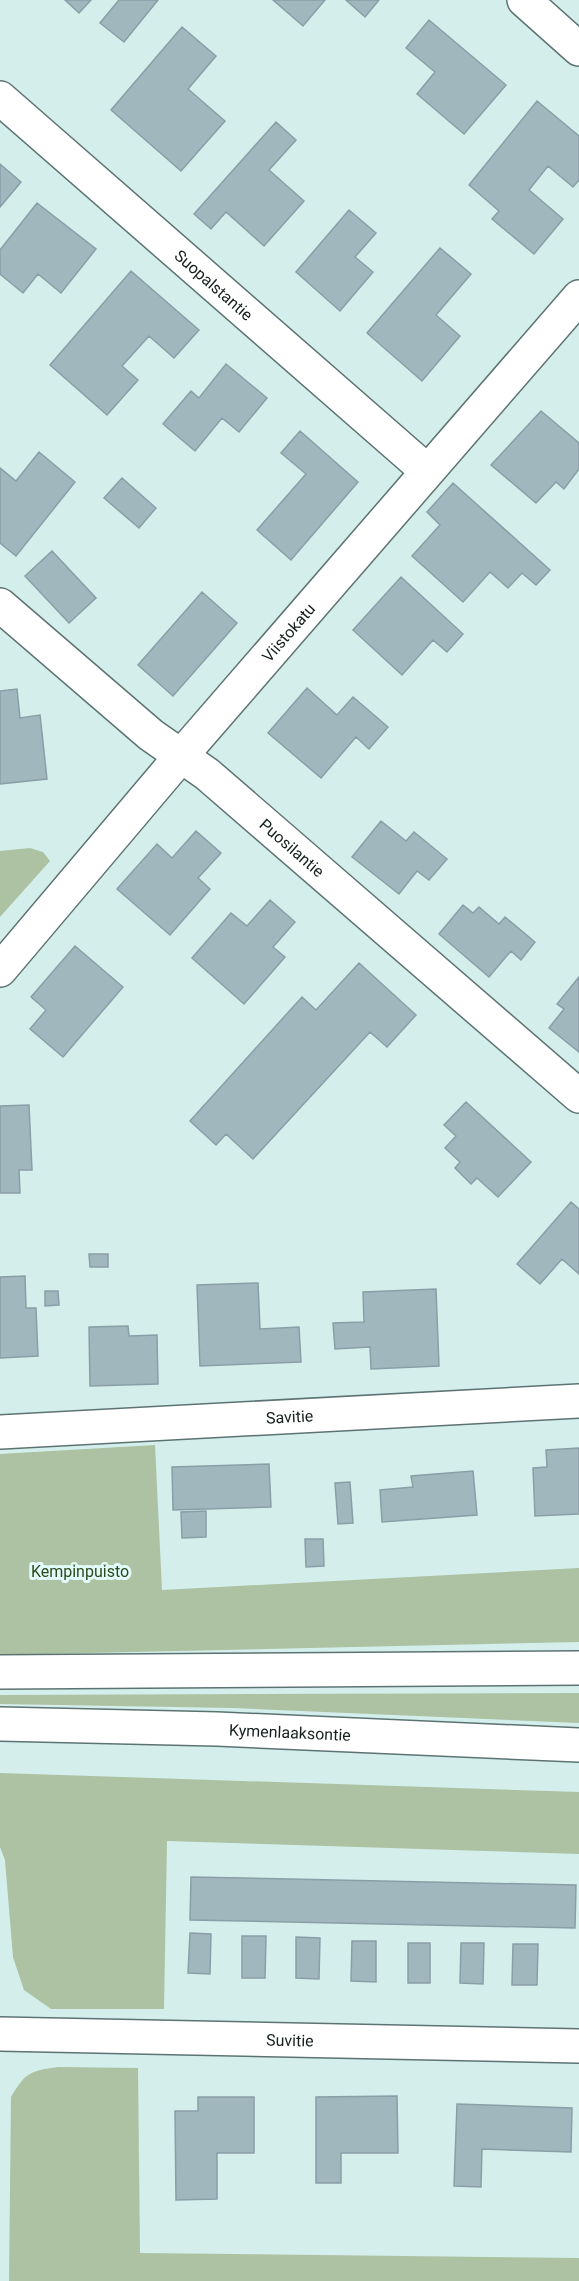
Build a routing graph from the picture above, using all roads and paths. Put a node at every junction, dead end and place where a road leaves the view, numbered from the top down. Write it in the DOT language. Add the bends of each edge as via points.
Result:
graph roads {
  1 [pos="524,0"];
  2 [pos="579,49"];
  3 [pos="0,98"];
  4 [pos="579,297"];
  5 [pos="427,471"];
  6 [pos="0,604"];
  7 [pos="181,756"];
  8 [pos="0,970"];
  9 [pos="579,1096"];
  10 [pos="579,1401"];
  11 [pos="0,1432"];
  12 [pos="579,1668"];
  13 [pos="0,1672"];
  14 [pos="0,1725"];
  15 [pos="579,1745"];
  16 [pos="0,2034"];
  17 [pos="579,2046"];
  1 -- 2 [label="street"];
  3 -- 5 [label="street, Suopalstantie"];
  4 -- 5 [label="street, Viistokatu"];
  5 -- 7 [label="street, Viistokatu"];
  6 -- 7 [label="street, Puosilantie" via="151,735"];
  7 -- 8 [label="street, Viistokatu"];
  7 -- 9 [label="street, Puosilantie" via="207,774"];
  10 -- 11 [label="street, Savitie"];
  12 -- 13 [label="street"];
  14 -- 15 [label="street, Kymenlaaksontie" via="217,1729"];
  16 -- 17 [label="street, Suvitie"];
}
